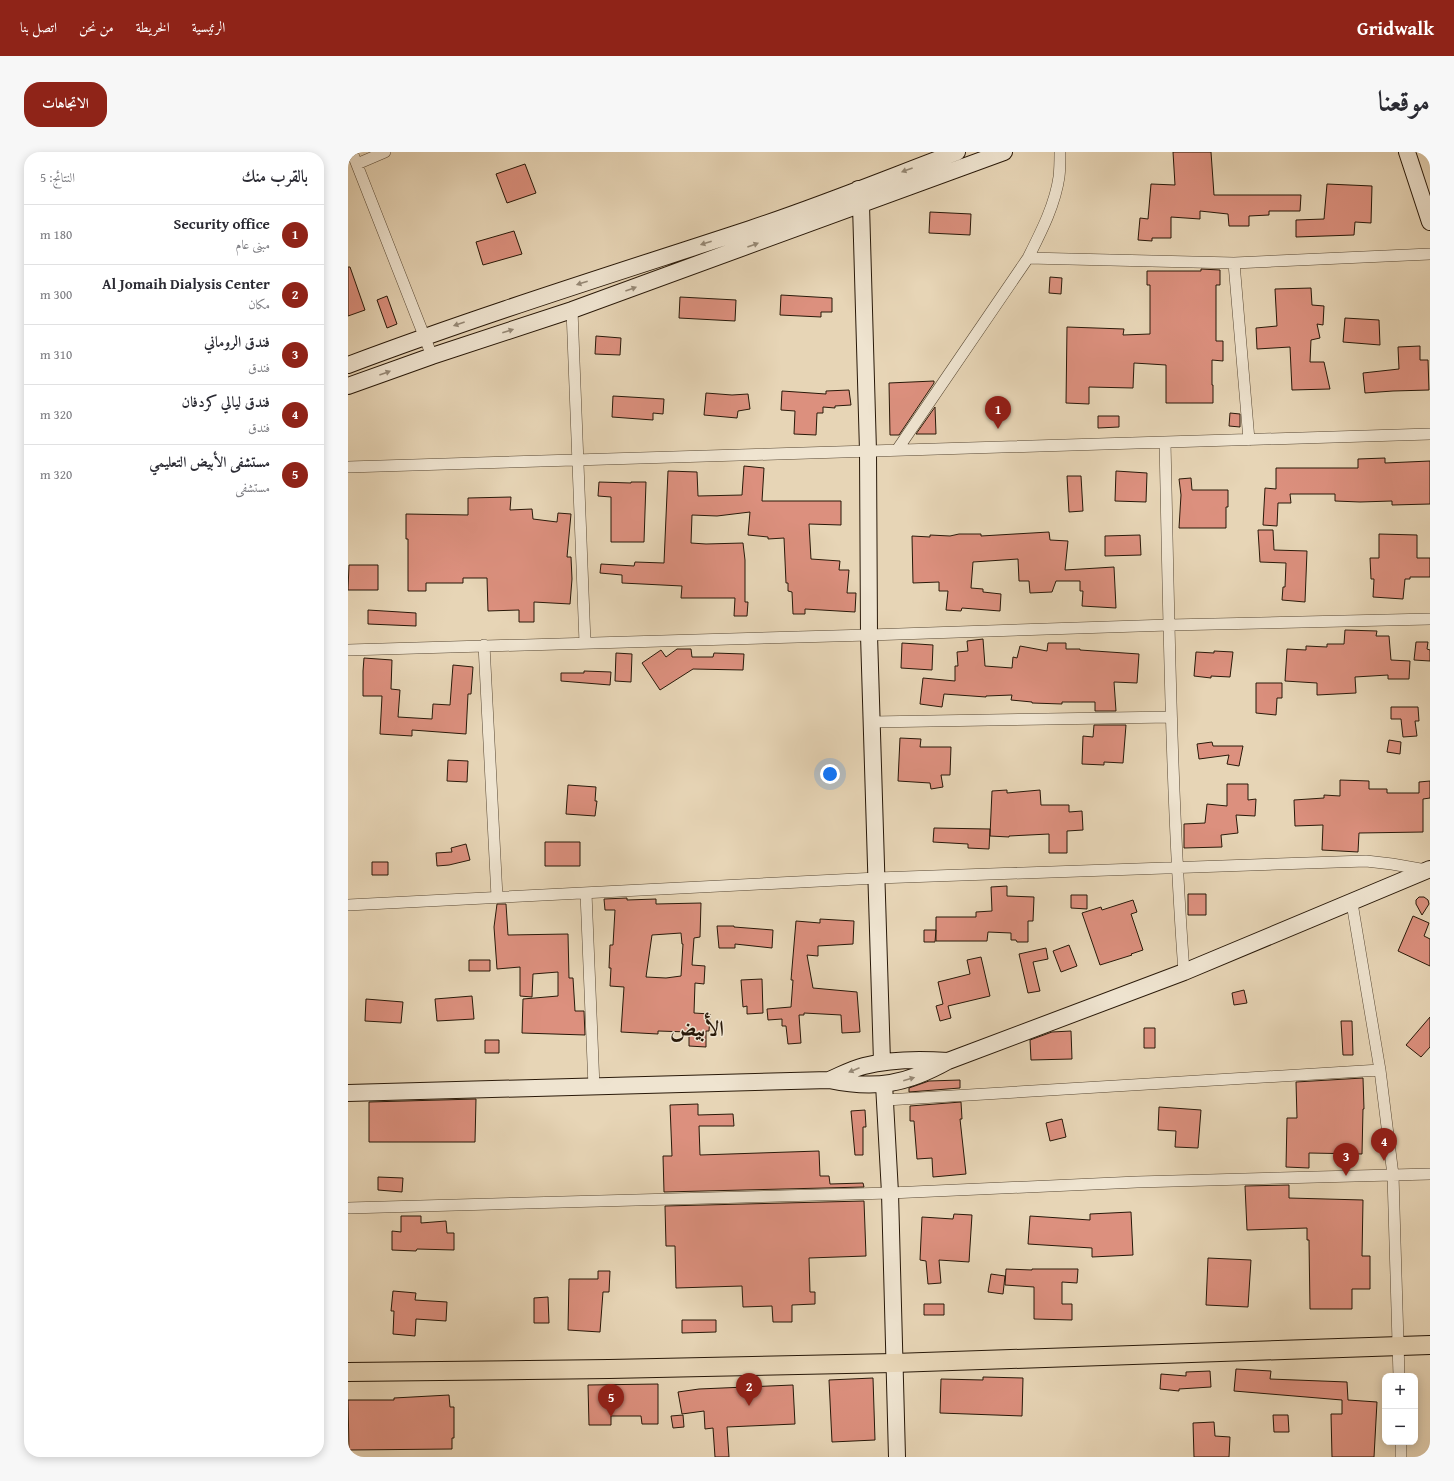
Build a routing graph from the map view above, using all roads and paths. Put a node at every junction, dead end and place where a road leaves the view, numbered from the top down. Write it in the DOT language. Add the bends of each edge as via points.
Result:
graph roads {
  1 [pos="352,152"];
  2 [pos="385,152"];
  3 [pos="957,152"];
  4 [pos="1004,152"];
  5 [pos="1060,152"];
  6 [pos="1407,152"];
  7 [pos="357,164"];
  8 [pos="858,189"];
  9 [pos="861,205"];
  10 [pos="1430,222"];
  11 [pos="1430,254"];
  12 [pos="1028,258"];
  13 [pos="1234,263"];
  14 [pos="572,310"];
  15 [pos="424,336"];
  16 [pos="432,356"];
  17 [pos="348,365"];
  18 [pos="348,386"];
  19 [pos="1430,434"];
  20 [pos="1249,440"];
  21 [pos="1165,442"];
  22 [pos="897,450"];
  23 [pos="868,451"];
  24 [pos="578,460"];
  25 [pos="348,467"];
  26 [pos="1430,619"];
  27 [pos="1169,625"];
  28 [pos="869,635"];
  29 [pos="585,643"];
  30 [pos="484,645"];
  31 [pos="348,650"];
  32 [pos="1171,717"];
  33 [pos="872,722"];
  34 [pos="1176,868"];
  35 [pos="1428,870"];
  36 [pos="877,878"];
  37 [pos="586,893"];
  38 [pos="497,897"];
  39 [pos="1352,902"];
  40 [pos="348,905"];
  41 [pos="1184,972"];
  42 [pos="948,1061"];
  43 [pos="882,1062"];
  44 [pos="1380,1070"];
  45 [pos="830,1080"];
  46 [pos="594,1086"];
  47 [pos="885,1092"];
  48 [pos="348,1093"];
  49 [pos="1393,1174"];
  50 [pos="1430,1174"];
  51 [pos="890,1193"];
  52 [pos="348,1208"];
  53 [pos="1430,1345"];
  54 [pos="1398,1346"];
  55 [pos="894,1363"];
  56 [pos="348,1372"];
  57 [pos="1399,1373"];
  58 [pos="1401,1445"];
  59 [pos="897,1457"];
  60 [pos="1401,1457"];
  1 -- 7 [label="street"];
  2 -- 7 [label="street"];
  3 -- 8 [label="street, one-way"];
  4 -- 9 [label="street"];
  5 -- 12 [label="street" via="1056,193 1042,232"];
  6 -- 10 [label="street"];
  7 -- 15 [label="street"];
  8 -- 9 [label="street"];
  8 -- 15 [label="street, one-way" via="752,228"];
  14 -- 9 [label="street, one-way"];
  9 -- 23 [label="street"];
  11 -- 13 [label="street"];
  12 -- 13 [label="street"];
  12 -- 22 [label="street"];
  13 -- 20 [label="street"];
  16 -- 14 [label="street, one-way"];
  14 -- 24 [label="street"];
  15 -- 16 [label="street"];
  15 -- 17 [label="street"];
  18 -- 16 [label="street, one-way"];
  19 -- 20 [label="street"];
  20 -- 21 [label="street"];
  21 -- 22 [label="street"];
  21 -- 27 [label="street"];
  22 -- 23 [label="street"];
  23 -- 24 [label="street"];
  23 -- 28 [label="street"];
  24 -- 25 [label="street"];
  24 -- 29 [label="street"];
  26 -- 27 [label="street"];
  27 -- 28 [label="street"];
  27 -- 32 [label="street"];
  28 -- 29 [label="street"];
  28 -- 33 [label="street"];
  29 -- 30 [label="street"];
  30 -- 31 [label="street"];
  30 -- 38 [label="street"];
  32 -- 33 [label="street"];
  32 -- 34 [label="street"];
  33 -- 36 [label="street"];
  34 -- 35 [label="street" via="1366,861"];
  34 -- 36 [label="street"];
  34 -- 41 [label="street"];
  35 -- 39 [label="street"];
  36 -- 37 [label="street"];
  36 -- 43 [label="street"];
  37 -- 38 [label="street"];
  37 -- 46 [label="street"];
  38 -- 40 [label="street"];
  39 -- 41 [label="street"];
  39 -- 44 [label="street"];
  41 -- 42 [label="street"];
  42 -- 43 [label="street" via="922,1059"];
  47 -- 42 [label="street, one-way"];
  43 -- 45 [label="street, one-way" via="862,1066"];
  44 -- 47 [label="street"];
  44 -- 49 [label="street"];
  45 -- 46 [label="street"];
  45 -- 47 [label="street" via="867,1085"];
  46 -- 48 [label="street"];
  47 -- 51 [label="street"];
  49 -- 50 [label="street"];
  49 -- 51 [label="street"];
  49 -- 54 [label="street"];
  51 -- 52 [label="street"];
  51 -- 55 [label="street"];
  53 -- 54 [label="main road"];
  54 -- 55 [label="main road"];
  54 -- 57 [label="street"];
  55 -- 56 [label="main road"];
  55 -- 59 [label="street"];
  58 -- 60 [label="street"];
}
